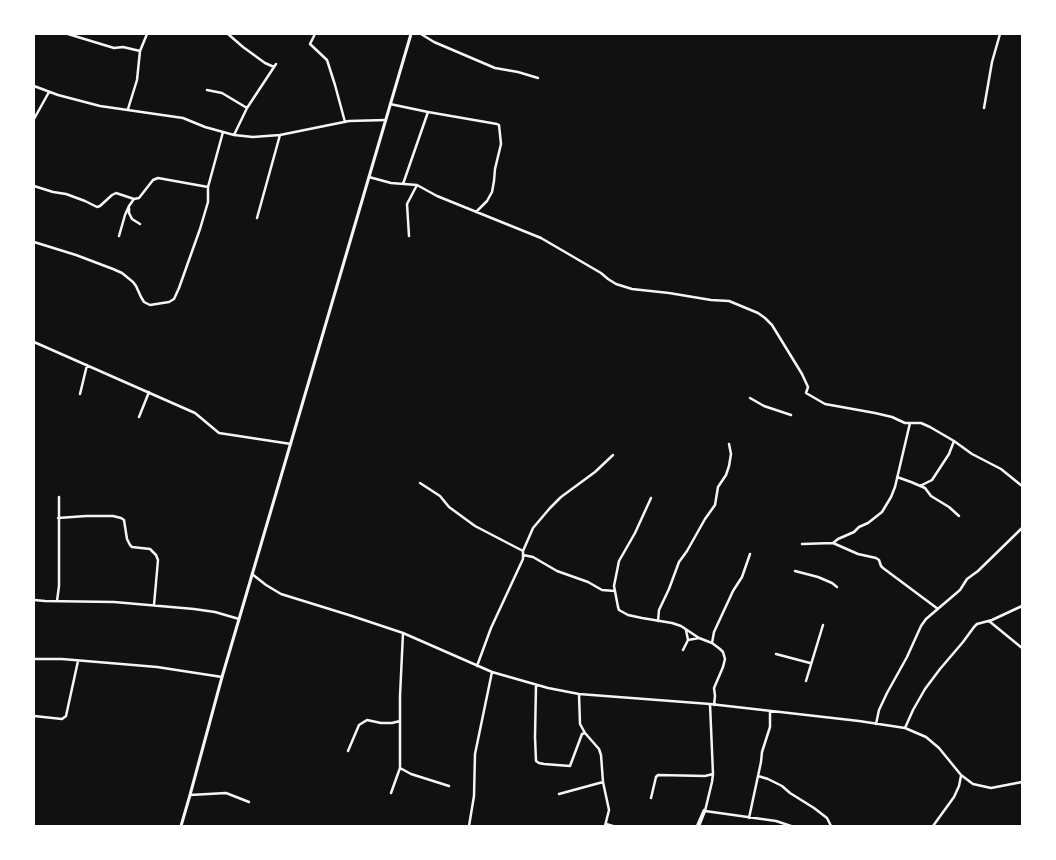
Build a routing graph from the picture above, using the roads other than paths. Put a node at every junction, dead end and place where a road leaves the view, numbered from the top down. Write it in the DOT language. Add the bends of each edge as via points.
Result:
graph roads {
  1 [pos="68,34"];
  2 [pos="147,34"];
  3 [pos="228,34"];
  4 [pos="315,34"];
  5 [pos="411,34"];
  6 [pos="422,34"];
  7 [pos="1000,34"];
  8 [pos="140,51"];
  9 [pos="276,64"];
  10 [pos="274,67"];
  11 [pos="538,78"];
  12 [pos="34,86"];
  13 [pos="208,90"];
  14 [pos="49,92"];
  15 [pos="390,104"];
  16 [pos="247,108"];
  17 [pos="984,108"];
  18 [pos="128,110"];
  19 [pos="428,112"];
  20 [pos="34,119"];
  21 [pos="386,120"];
  22 [pos="345,122"];
  23 [pos="223,132"];
  24 [pos="234,135"];
  25 [pos="280,135"];
  26 [pos="369,177"];
  27 [pos="403,184"];
  28 [pos="417,185"];
  29 [pos="34,186"];
  30 [pos="208,187"];
  31 [pos="134,199"];
  32 [pos="129,206"];
  33 [pos="476,212"];
  34 [pos="258,218"];
  35 [pos="140,224"];
  36 [pos="119,236"];
  37 [pos="409,236"];
  38 [pos="34,242"];
  39 [pos="35,343"];
  40 [pos="34,348"];
  41 [pos="87,365"];
  42 [pos="149,392"];
  43 [pos="80,394"];
  44 [pos="750,398"];
  45 [pos="791,415"];
  46 [pos="139,417"];
  47 [pos="910,423"];
  48 [pos="954,441"];
  49 [pos="291,444"];
  50 [pos="729,444"];
  51 [pos="613,455"];
  52 [pos="897,477"];
  53 [pos="420,483"];
  54 [pos="920,486"];
  55 [pos="1022,486"];
  56 [pos="58,497"];
  57 [pos="651,498"];
  58 [pos="959,516"];
  59 [pos="58,518"];
  60 [pos="1022,528"];
  61 [pos="833,543"];
  62 [pos="802,544"];
  63 [pos="523,553"];
  64 [pos="750,554"];
  65 [pos="795,571"];
  66 [pos="252,574"];
  67 [pos="837,587"];
  68 [pos="614,591"];
  69 [pos="34,600"];
  70 [pos="57,601"];
  71 [pos="154,606"];
  72 [pos="1022,606"];
  73 [pos="938,609"];
  74 [pos="239,619"];
  75 [pos="658,621"];
  76 [pos="989,621"];
  77 [pos="823,624"];
  78 [pos="686,630"];
  79 [pos="404,633"];
  80 [pos="699,638"];
  81 [pos="688,640"];
  82 [pos="712,643"];
  83 [pos="1022,648"];
  84 [pos="682,650"];
  85 [pos="776,654"];
  86 [pos="34,659"];
  87 [pos="78,661"];
  88 [pos="811,663"];
  89 [pos="477,666"];
  90 [pos="492,672"];
  91 [pos="222,677"];
  92 [pos="806,681"];
  93 [pos="536,685"];
  94 [pos="579,694"];
  95 [pos="710,704"];
  96 [pos="714,705"];
  97 [pos="770,711"];
  98 [pos="34,716"];
  99 [pos="400,721"];
  100 [pos="876,724"];
  101 [pos="904,728"];
  102 [pos="585,733"];
  103 [pos="348,751"];
  104 [pos="400,768"];
  105 [pos="713,774"];
  106 [pos="961,775"];
  107 [pos="758,776"];
  108 [pos="603,782"];
  109 [pos="1022,782"];
  110 [pos="449,786"];
  111 [pos="391,793"];
  112 [pos="190,794"];
  113 [pos="559,794"];
  114 [pos="651,798"];
  115 [pos="249,802"];
  116 [pos="704,811"];
  117 [pos="749,818"];
  118 [pos="606,825"];
  119 [pos="180,826"];
  120 [pos="469,826"];
  121 [pos="613,826"];
  122 [pos="698,826"];
  123 [pos="791,826"];
  124 [pos="831,826"];
  125 [pos="932,826"];
  1 -- 8 [label="street" via="114,48"];
  2 -- 8 [label="street"];
  3 -- 10 [label="street"];
  4 -- 22 [label="street" via="310,44 327,60"];
  5 -- 15 [label="main road"];
  6 -- 11 [label="street" via="495,68"];
  7 -- 17 [label="street"];
  8 -- 18 [label="street" via="137,80"];
  9 -- 10 [label="street"];
  10 -- 16 [label="street"];
  12 -- 14 [label="street"];
  13 -- 16 [label="street" via="222,93"];
  14 -- 18 [label="street"];
  14 -- 20 [label="street"];
  15 -- 19 [label="street"];
  15 -- 21 [label="main road"];
  16 -- 24 [label="street"];
  18 -- 23 [label="street" via="183,118"];
  19 -- 27 [label="street"];
  19 -- 33 [label="street" via="500,127 501,144 492,192"];
  21 -- 22 [label="street"];
  21 -- 26 [label="main road"];
  22 -- 25 [label="street"];
  23 -- 24 [label="street"];
  23 -- 30 [label="street"];
  24 -- 25 [label="street"];
  25 -- 34 [label="street"];
  26 -- 27 [label="street"];
  26 -- 49 [label="main road"];
  27 -- 28 [label="street"];
  28 -- 33 [label="street"];
  28 -- 37 [label="street" via="407,204"];
  29 -- 31 [label="street" via="85,200 97,207 116,193"];
  30 -- 31 [label="street" via="158,178 139,198"];
  30 -- 38 [label="street" via="208,202 198,235 179,288 169,302 150,305 144,302 130,279 118,271"];
  31 -- 32 [label="street"];
  32 -- 35 [label="street" via="132,219"];
  32 -- 36 [label="street"];
  33 -- 47 [label="street" via="541,238 616,284 632,289 729,301 758,313 772,325 802,374 808,387 806,393 825,404"];
  39 -- 40 [label="street"];
  39 -- 41 [label="street"];
  41 -- 42 [label="street"];
  41 -- 43 [label="street"];
  42 -- 46 [label="street"];
  42 -- 49 [label="street" via="195,413 219,433"];
  44 -- 45 [label="street"];
  47 -- 48 [label="street" via="930,426"];
  47 -- 52 [label="street"];
  48 -- 54 [label="street" via="932,480"];
  48 -- 55 [label="street" via="1001,469"];
  49 -- 66 [label="main road"];
  50 -- 75 [label="street" via="729,466 718,487 715,506 679,562 659,610"];
  51 -- 63 [label="street" via="550,508 533,528"];
  52 -- 54 [label="street"];
  52 -- 61 [label="street" via="882,512"];
  53 -- 63 [label="street" via="476,526"];
  54 -- 58 [label="street"];
  56 -- 59 [label="street"];
  57 -- 68 [label="street" via="620,561"];
  59 -- 70 [label="street"];
  59 -- 71 [label="street" via="113,516 124,520 130,545 147,548 158,560"];
  60 -- 73 [label="street"];
  61 -- 62 [label="street"];
  61 -- 73 [label="street" via="876,558 883,568"];
  63 -- 68 [label="street" via="556,571 602,590"];
  63 -- 89 [label="street"];
  64 -- 82 [label="street"];
  65 -- 67 [label="street" via="818,577"];
  66 -- 74 [label="main road"];
  66 -- 79 [label="street" via="281,594"];
  68 -- 75 [label="street" via="618,607 623,612"];
  69 -- 70 [label="street"];
  70 -- 71 [label="street"];
  71 -- 74 [label="street" via="215,612"];
  72 -- 76 [label="street"];
  73 -- 100 [label="street" via="921,626 887,693"];
  74 -- 91 [label="main road"];
  75 -- 78 [label="street"];
  76 -- 83 [label="street"];
  76 -- 101 [label="street" via="974,626 926,688"];
  77 -- 88 [label="street"];
  78 -- 80 [label="street"];
  78 -- 81 [label="street"];
  79 -- 89 [label="street"];
  79 -- 99 [label="street"];
  80 -- 81 [label="street"];
  80 -- 82 [label="street"];
  81 -- 84 [label="street"];
  82 -- 96 [label="street" via="723,652 725,659 714,688"];
  85 -- 88 [label="street"];
  86 -- 87 [label="street"];
  87 -- 91 [label="street" via="157,667"];
  87 -- 98 [label="street" via="66,716 62,719"];
  88 -- 92 [label="street"];
  89 -- 90 [label="street"];
  90 -- 93 [label="street"];
  90 -- 120 [label="street" via="476,754"];
  91 -- 112 [label="main road"];
  93 -- 94 [label="street"];
  93 -- 102 [label="street" via="536,761 570,766"];
  94 -- 95 [label="street"];
  94 -- 102 [label="street" via="580,724"];
  95 -- 96 [label="street"];
  95 -- 105 [label="street"];
  96 -- 97 [label="street"];
  97 -- 100 [label="street"];
  97 -- 107 [label="street" via="770,727"];
  99 -- 103 [label="street" via="381,723 367,720 359,725"];
  99 -- 104 [label="street"];
  100 -- 101 [label="street"];
  101 -- 106 [label="street" via="926,737"];
  102 -- 108 [label="street" via="599,749"];
  104 -- 110 [label="street"];
  104 -- 111 [label="street"];
  105 -- 114 [label="street" via="658,775"];
  105 -- 116 [label="street"];
  106 -- 109 [label="street" via="973,784 991,788"];
  106 -- 125 [label="street" via="954,798"];
  107 -- 117 [label="street"];
  107 -- 124 [label="street" via="782,786 827,818"];
  108 -- 113 [label="street"];
  108 -- 118 [label="street" via="608,810"];
  112 -- 115 [label="street" via="226,793"];
  112 -- 119 [label="main road"];
  116 -- 117 [label="street"];
  116 -- 122 [label="street"];
  117 -- 123 [label="street"];
  118 -- 121 [label="street"];
}
